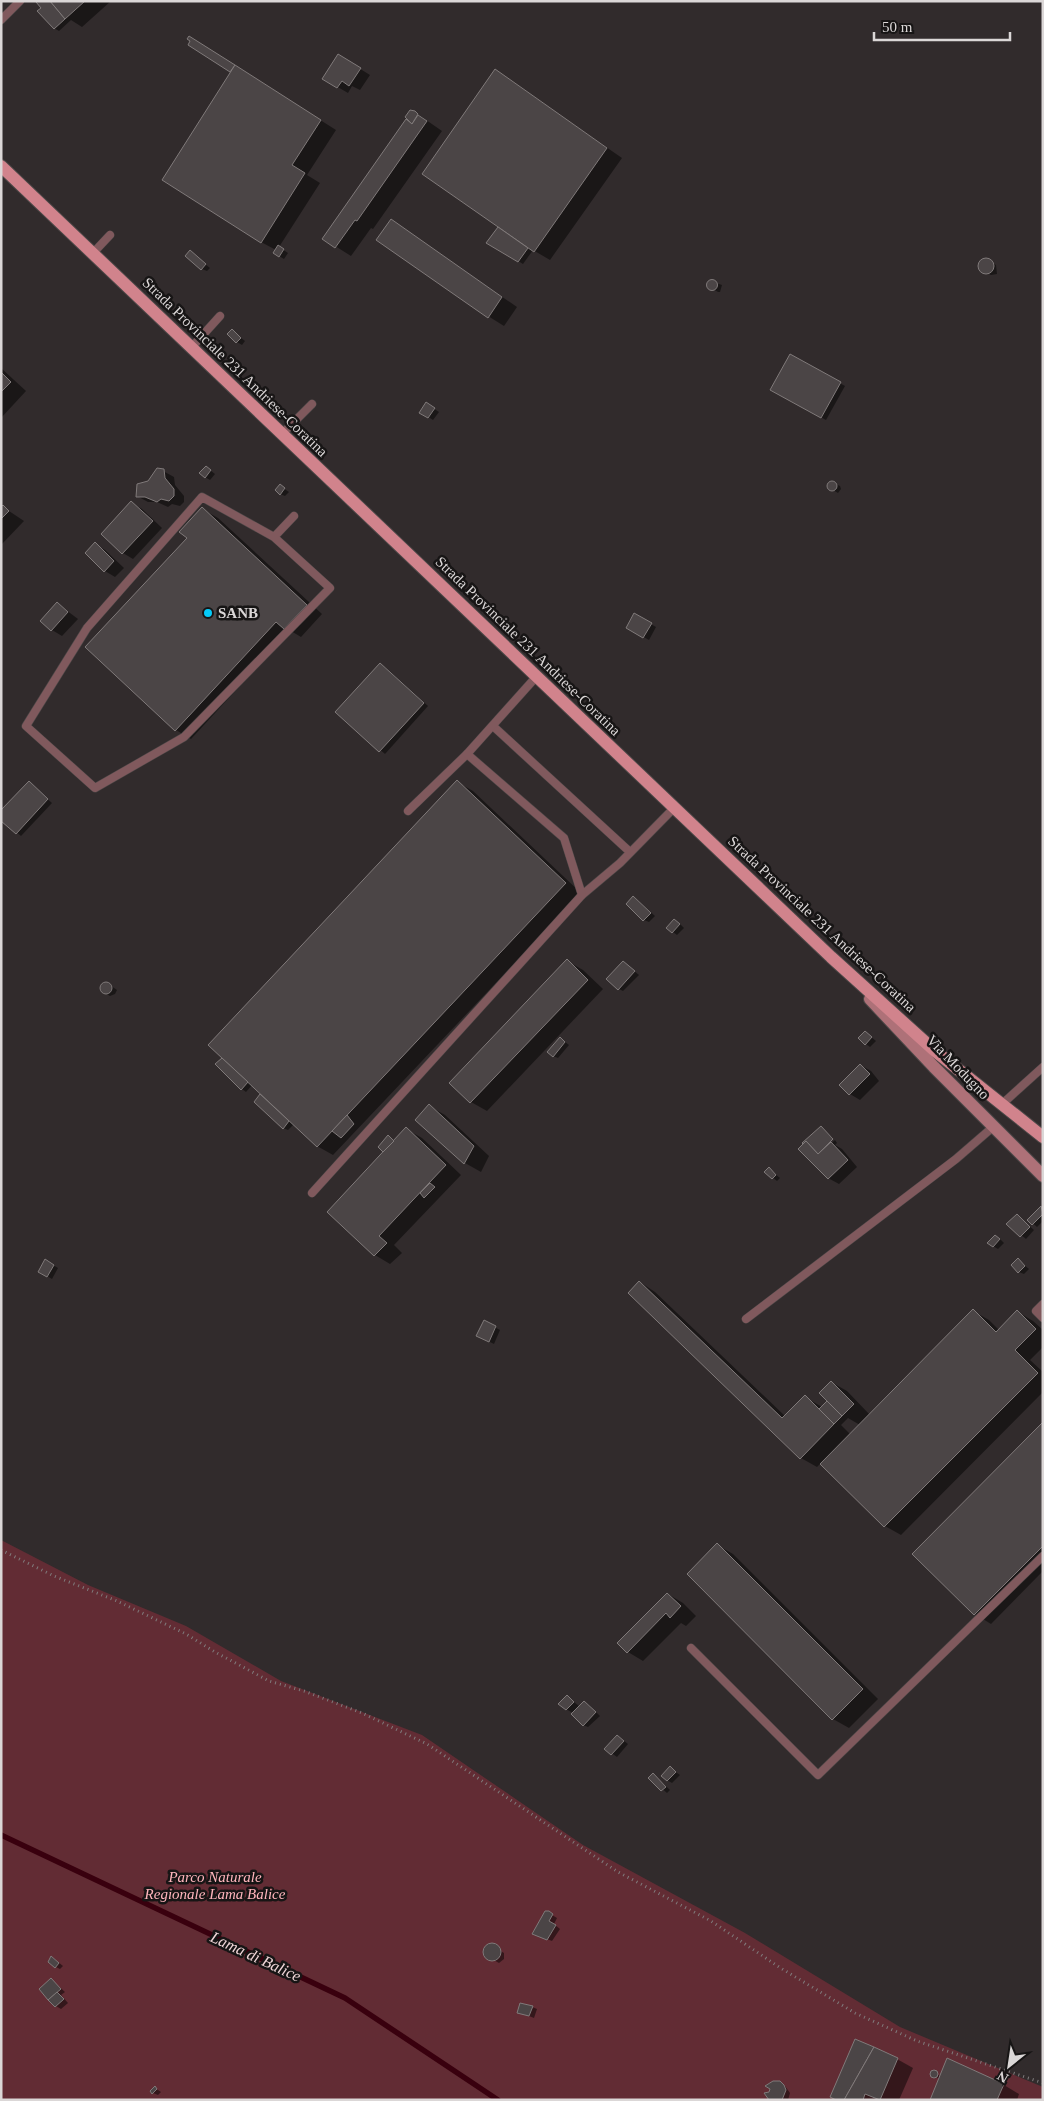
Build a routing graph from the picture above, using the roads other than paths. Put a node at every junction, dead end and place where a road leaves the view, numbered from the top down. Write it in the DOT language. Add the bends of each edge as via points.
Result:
graph roads {
  1 [pos="20,1"];
  2 [pos="1,20"];
  3 [pos="1,166"];
  4 [pos="110,235"];
  5 [pos="93,253"];
  6 [pos="220,316"];
  7 [pos="191,348"];
  8 [pos="312,404"];
  9 [pos="282,434"];
  10 [pos="294,516"];
  11 [pos="274,537"];
  12 [pos="536,677"];
  13 [pos="493,726"];
  14 [pos="467,754"];
  15 [pos="674,808"];
  16 [pos="408,812"];
  17 [pos="630,852"];
  18 [pos="582,895"];
  19 [pos="831,957"];
  20 [pos="1043,1067"];
  21 [pos="1001,1105"];
  22 [pos="993,1127"];
  23 [pos="1043,1137"];
  24 [pos="1043,1176"];
  25 [pos="312,1193"];
  26 [pos="1043,1304"];
  27 [pos="1043,1318"];
  28 [pos="746,1319"];
  29 [pos="1043,1556"];
  30 [pos="691,1648"];
  1 -- 2 [label="lane"];
  3 -- 5 [label="main road, Strada Provinciale 231 Andriese-Coratina"];
  4 -- 5 [label="lane"];
  5 -- 7 [label="main road, Strada Provinciale 231 Andriese-Coratina"];
  6 -- 7 [label="lane"];
  7 -- 9 [label="main road, Strada Provinciale 231 Andriese-Coratina"];
  8 -- 9 [label="lane"];
  9 -- 12 [label="main road, Strada Provinciale 231 Andriese-Coratina"];
  10 -- 11 [label="lane"];
  11 -- 11 [label="lane" via="330,588 184,737 95,788 26,726 87,628 202,497"];
  12 -- 13 [label="lane"];
  12 -- 15 [label="main road, Strada Provinciale 231 Andriese-Coratina"];
  13 -- 14 [label="lane"];
  13 -- 17 [label="lane"];
  14 -- 16 [label="lane"];
  14 -- 18 [label="lane" via="564,838"];
  15 -- 17 [label="lane"];
  15 -- 19 [label="main road, Strada Provinciale 231 Andriese-Coratina"];
  17 -- 18 [label="lane"];
  18 -- 25 [label="lane"];
  19 -- 21 [label="main road, Strada Provinciale 231 Andriese-Coratina" via="935,1051"];
  19 -- 22 [label="street, Via Modugno"];
  20 -- 21 [label="lane"];
  21 -- 23 [label="main road, Strada Provinciale 231 Andriese-Coratina"];
  22 -- 24 [label="street, Via Modugno"];
  22 -- 28 [label="lane" via="956,1159"];
  26 -- 27 [label="lane" via="1036,1311"];
  29 -- 30 [label="lane" via="818,1775"];
}
